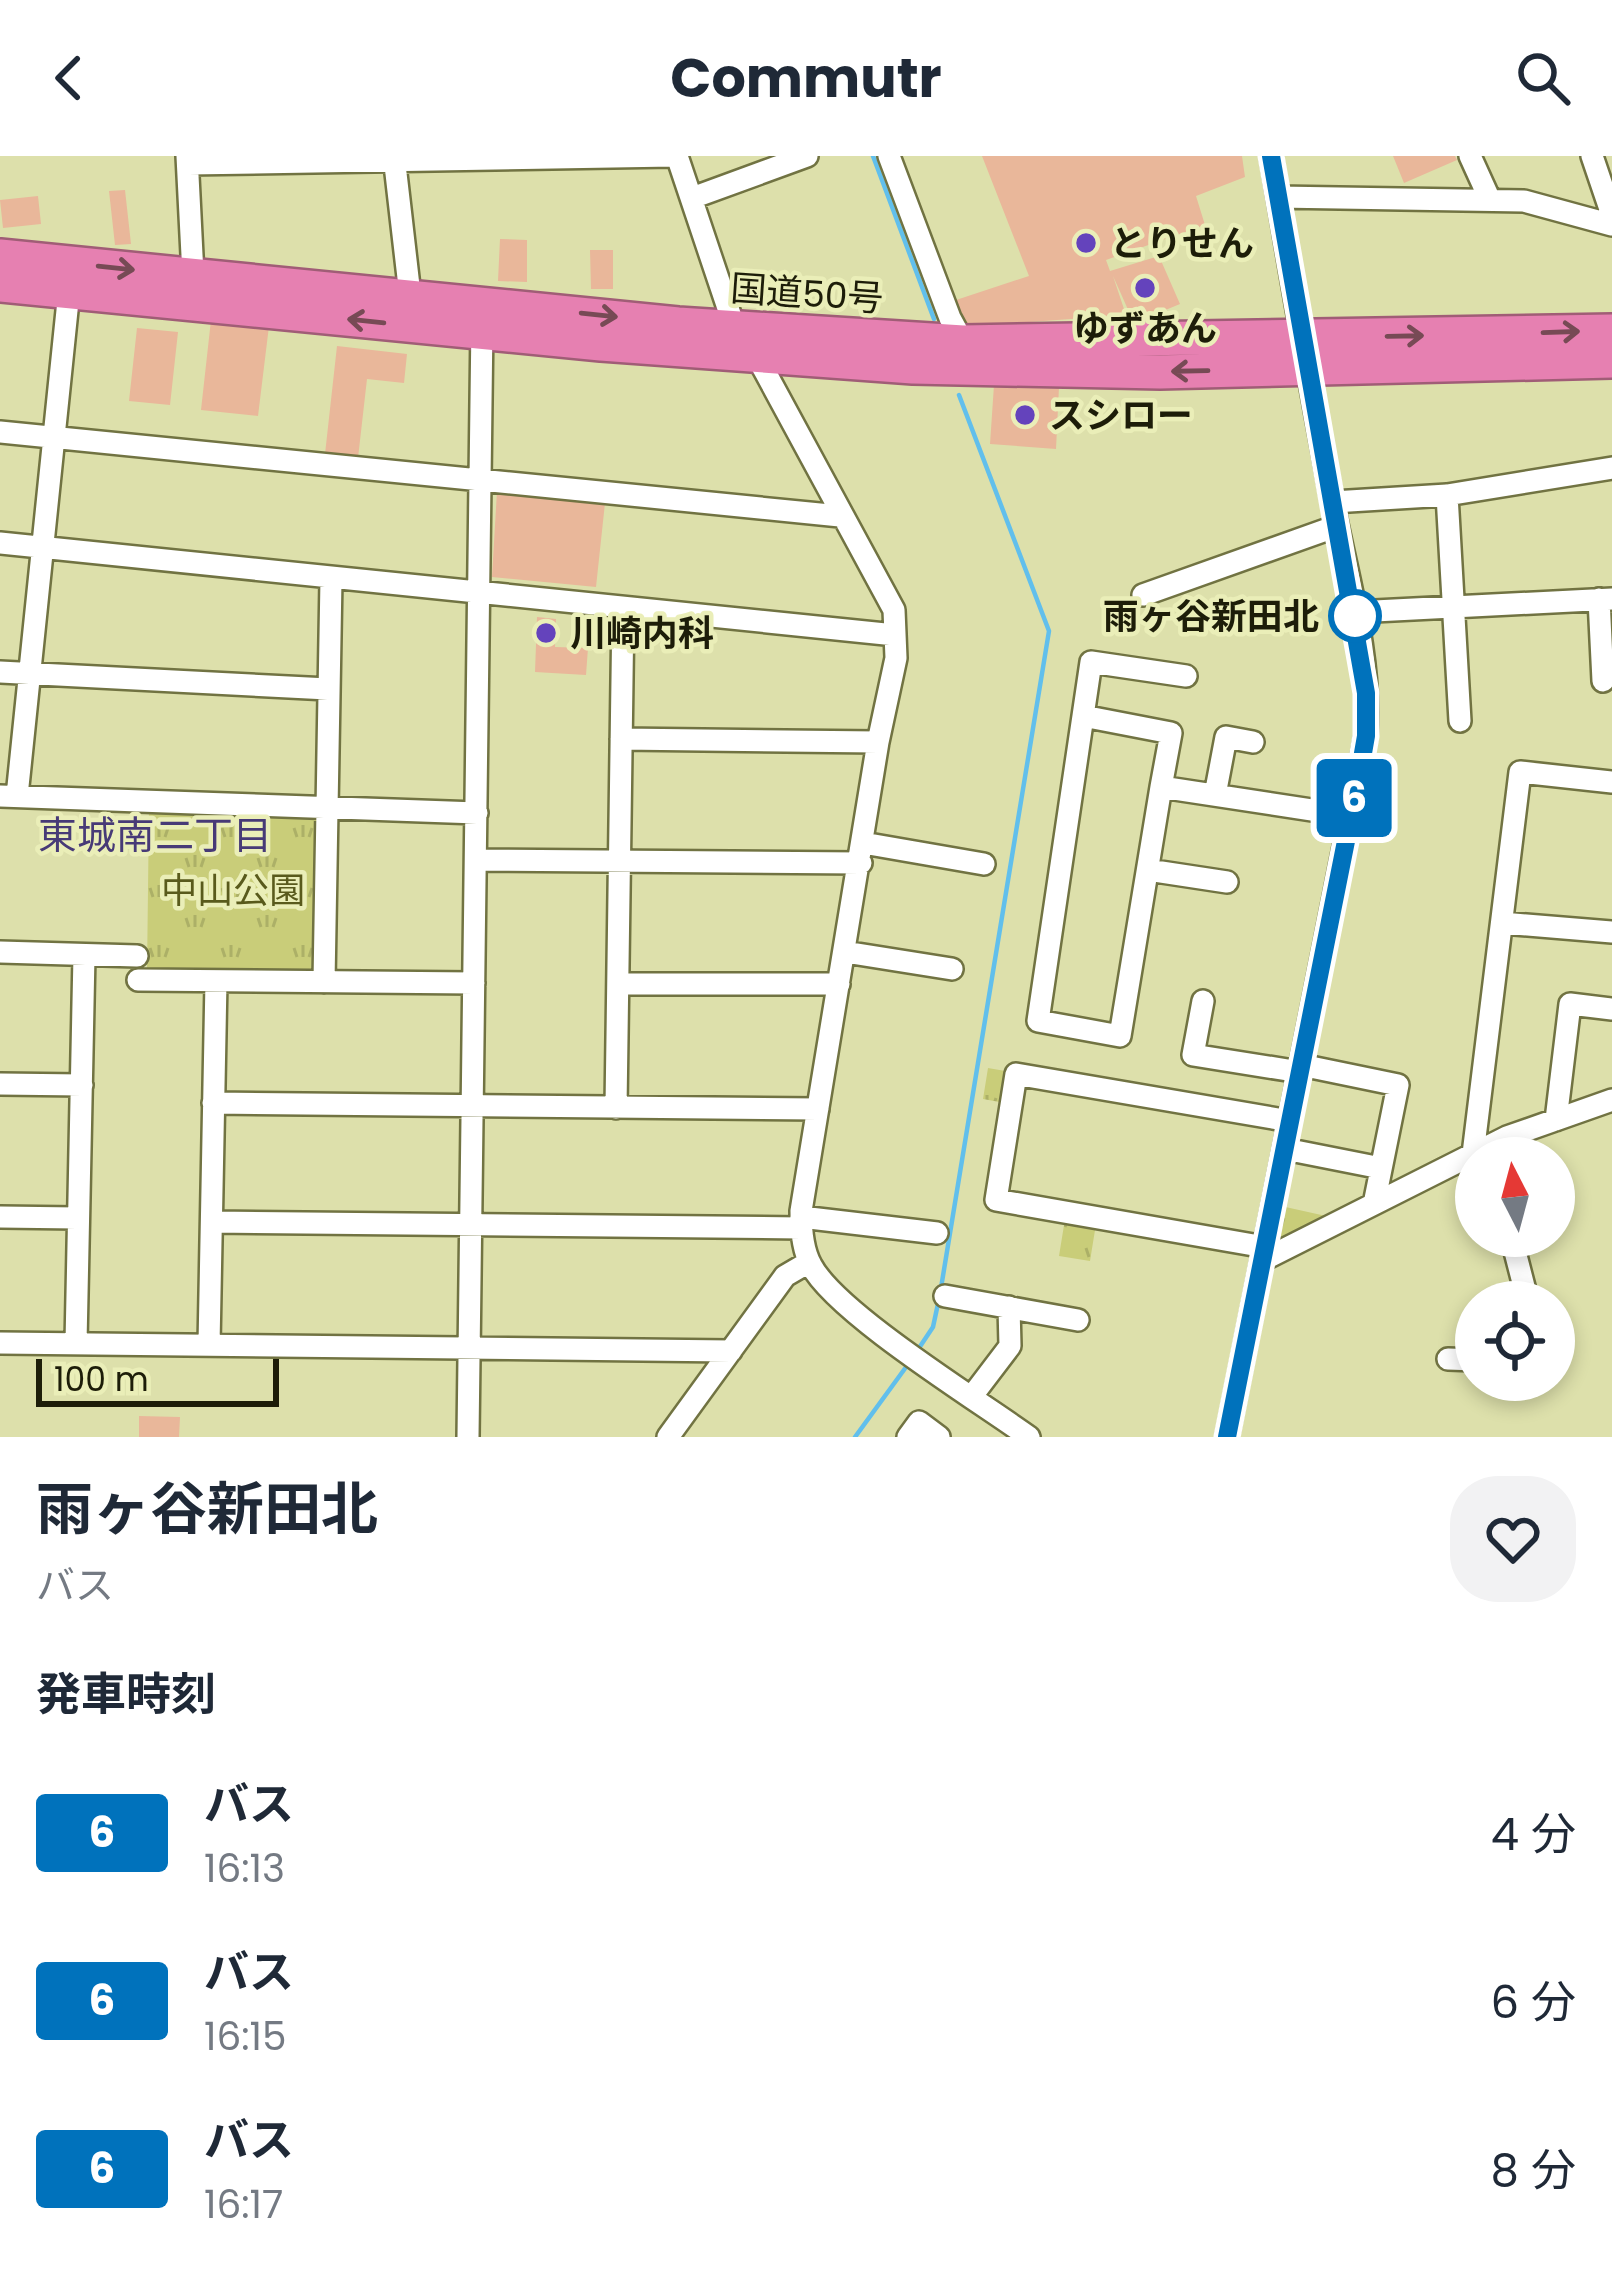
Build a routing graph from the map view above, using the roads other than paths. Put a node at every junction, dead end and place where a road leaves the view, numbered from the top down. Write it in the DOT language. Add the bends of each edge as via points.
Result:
graph roads {
  1 [pos="675,156"];
  2 [pos="807,156"];
  3 [pos="889,156"];
  4 [pos="1271,156"];
  5 [pos="1470,156"];
  6 [pos="1592,156"];
  7 [pos="569,157"];
  8 [pos="394,159"];
  9 [pos="187,160"];
  10 [pos="1278,197"];
  11 [pos="692,199"];
  12 [pos="1490,200"];
  13 [pos="1612,214"];
  14 [pos="1612,225"];
  15 [pos="0,256"];
  16 [pos="193,275"];
  17 [pos="0,285"];
  18 [pos="69,291"];
  19 [pos="410,295"];
  20 [pos="482,317"];
  21 [pos="735,328"];
  22 [pos="1612,331"];
  23 [pos="963,342"];
  24 [pos="1304,353"];
  25 [pos="756,356"];
  26 [pos="1612,361"];
  27 [pos="0,432"];
  28 [pos="54,437"];
  29 [pos="1612,468"];
  30 [pos="482,481"];
  31 [pos="1447,495"];
  32 [pos="1333,502"];
  33 [pos="841,516"];
  34 [pos="1337,526"];
  35 [pos="0,543"];
  36 [pos="43,547"];
  37 [pos="331,579"];
  38 [pos="479,592"];
  39 [pos="1143,596"];
  40 [pos="1606,599"];
  41 [pos="1454,607"];
  42 [pos="623,608"];
  43 [pos="1354,612"];
  44 [pos="895,634"];
  45 [pos="0,672"];
  46 [pos="29,674"];
  47 [pos="1186,676"];
  48 [pos="1603,682"];
  49 [pos="328,689"];
  50 [pos="1082,716"];
  51 [pos="1460,721"];
  52 [pos="621,740"];
  53 [pos="878,742"];
  54 [pos="1253,742"];
  55 [pos="1612,782"];
  56 [pos="1162,787"];
  57 [pos="1215,795"];
  58 [pos="9,796"];
  59 [pos="328,806"];
  60 [pos="477,813"];
  61 [pos="1351,816"];
  62 [pos="862,853"];
  63 [pos="476,860"];
  64 [pos="619,861"];
  65 [pos="984,864"];
  66 [pos="1148,870"];
  67 [pos="1228,882"];
  68 [pos="1502,923"];
  69 [pos="1612,932"];
  70 [pos="0,952"];
  71 [pos="845,952"];
  72 [pos="84,955"];
  73 [pos="137,956"];
  74 [pos="952,969"];
  75 [pos="138,980"];
  76 [pos="216,981"];
  77 [pos="324,982"];
  78 [pos="474,982"];
  79 [pos="618,984"];
  80 [pos="839,984"];
  81 [pos="1203,1001"];
  82 [pos="1612,1009"];
  83 [pos="1300,1069"];
  84 [pos="0,1084"];
  85 [pos="82,1085"];
  86 [pos="1612,1100"];
  87 [pos="213,1103"];
  88 [pos="472,1107"];
  89 [pos="616,1108"];
  90 [pos="818,1109"];
  91 [pos="1556,1120"];
  92 [pos="1290,1121"];
  93 [pos="1486,1137"];
  94 [pos="1519,1137"];
  95 [pos="1285,1149"];
  96 [pos="1455,1167"];
  97 [pos="1381,1168"];
  98 [pos="1374,1204"];
  99 [pos="0,1217"];
  100 [pos="77,1218"];
  101 [pos="212,1222"];
  102 [pos="801,1222"];
  103 [pos="471,1225"];
  104 [pos="937,1233"];
  105 [pos="1264,1254"];
  106 [pos="809,1262"];
  107 [pos="945,1295"];
  108 [pos="1009,1307"];
  109 [pos="1078,1320"];
  110 [pos="0,1342"];
  111 [pos="76,1343"];
  112 [pos="209,1345"];
  113 [pos="469,1349"];
  114 [pos="731,1351"];
  115 [pos="1448,1360"];
  116 [pos="1455,1360"];
  117 [pos="972,1396"];
  118 [pos="1026,1436"];
  119 [pos="468,1437"];
  120 [pos="668,1437"];
  121 [pos="908,1437"];
  122 [pos="939,1437"];
  123 [pos="1227,1437"];
  1 -- 7 [label="street"];
  1 -- 11 [label="street"];
  2 -- 11 [label="street"];
  3 -- 23 [label="street"];
  4 -- 10 [label="street"];
  5 -- 12 [label="street"];
  6 -- 13 [label="street"];
  7 -- 8 [label="street"];
  8 -- 9 [label="street"];
  8 -- 19 [label="street"];
  9 -- 16 [label="street"];
  10 -- 12 [label="street"];
  10 -- 24 [label="street"];
  11 -- 21 [label="street"];
  12 -- 14 [label="street"];
  15 -- 16 [label="highway, 国道50号, one-way"];
  16 -- 19 [label="highway, 国道50号"];
  17 -- 18 [label="highway, 国道50号"];
  20 -- 18 [label="highway, 国道50号, one-way"];
  18 -- 28 [label="street"];
  19 -- 20 [label="highway, 国道50号"];
  20 -- 21 [label="highway, 国道50号, one-way"];
  20 -- 25 [label="highway, 国道50号"];
  20 -- 30 [label="street"];
  21 -- 23 [label="highway, 国道50号"];
  24 -- 22 [label="highway, 国道50号, one-way"];
  23 -- 24 [label="highway, 国道50号"];
  24 -- 25 [label="highway, 国道50号, one-way" via="1058,372"];
  24 -- 26 [label="highway, 国道50号"];
  24 -- 32 [label="street"];
  25 -- 33 [label="street"];
  27 -- 28 [label="street"];
  28 -- 30 [label="street"];
  28 -- 36 [label="street"];
  29 -- 31 [label="street"];
  30 -- 33 [label="street"];
  30 -- 38 [label="street"];
  31 -- 32 [label="street"];
  31 -- 41 [label="street"];
  32 -- 34 [label="street"];
  33 -- 44 [label="street" via="894,610"];
  34 -- 39 [label="street"];
  34 -- 43 [label="street"];
  35 -- 36 [label="street"];
  36 -- 37 [label="street"];
  36 -- 46 [label="street"];
  37 -- 38 [label="street"];
  37 -- 49 [label="street"];
  38 -- 42 [label="street"];
  38 -- 60 [label="street"];
  40 -- 41 [label="street"];
  40 -- 48 [label="street"];
  41 -- 43 [label="street"];
  41 -- 51 [label="street"];
  42 -- 44 [label="street"];
  42 -- 52 [label="street"];
  43 -- 61 [label="street" via="1368,710"];
  44 -- 53 [label="street"];
  45 -- 46 [label="street"];
  46 -- 49 [label="street"];
  46 -- 58 [label="street"];
  47 -- 50 [label="street" via="1091,662"];
  49 -- 59 [label="street"];
  50 -- 56 [label="street" via="1171,733"];
  50 -- 66 [label="street" via="1038,1021 1120,1036"];
  52 -- 53 [label="street"];
  52 -- 64 [label="street"];
  53 -- 62 [label="street"];
  54 -- 57 [label="street" via="1226,737"];
  55 -- 68 [label="street" via="1520,772"];
  56 -- 57 [label="street"];
  56 -- 66 [label="street"];
  57 -- 61 [label="street"];
  58 -- 59 [label="street"];
  59 -- 60 [label="street"];
  59 -- 77 [label="street"];
  60 -- 63 [label="street"];
  61 -- 83 [label="street"];
  62 -- 64 [label="street"];
  62 -- 65 [label="street"];
  62 -- 71 [label="street"];
  63 -- 64 [label="street"];
  63 -- 78 [label="street"];
  64 -- 79 [label="street"];
  66 -- 67 [label="street"];
  68 -- 69 [label="street"];
  68 -- 93 [label="street"];
  70 -- 72 [label="street"];
  71 -- 74 [label="street"];
  71 -- 80 [label="street"];
  72 -- 73 [label="street"];
  72 -- 85 [label="street"];
  75 -- 76 [label="street"];
  76 -- 77 [label="street"];
  76 -- 87 [label="street"];
  77 -- 78 [label="street"];
  78 -- 88 [label="street"];
  79 -- 80 [label="street"];
  79 -- 89 [label="street"];
  80 -- 90 [label="street"];
  81 -- 83 [label="street" via="1193,1055"];
  82 -- 91 [label="street" via="1570,1004"];
  83 -- 92 [label="street"];
  83 -- 97 [label="street" via="1398,1085"];
  84 -- 85 [label="street"];
  85 -- 100 [label="street"];
  86 -- 91 [label="street"];
  87 -- 88 [label="street"];
  87 -- 101 [label="street"];
  88 -- 89 [label="street"];
  88 -- 103 [label="street"];
  89 -- 90 [label="street"];
  90 -- 102 [label="street"];
  91 -- 94 [label="street"];
  92 -- 95 [label="street"];
  92 -- 105 [label="street" via="1016,1074 996,1200"];
  95 -- 97 [label="street"];
  95 -- 105 [label="street"];
  96 -- 98 [label="street"];
  97 -- 98 [label="street"];
  98 -- 105 [label="street"];
  99 -- 100 [label="street"];
  100 -- 111 [label="street"];
  101 -- 103 [label="street"];
  101 -- 112 [label="street"];
  102 -- 103 [label="street"];
  102 -- 104 [label="street"];
  102 -- 106 [label="street"];
  103 -- 113 [label="street"];
  105 -- 123 [label="street"];
  106 -- 114 [label="street" via="785,1276"];
  106 -- 117 [label="street" via="841,1300"];
  107 -- 108 [label="street"];
  108 -- 109 [label="street"];
  108 -- 117 [label="street" via="1010,1346"];
  110 -- 111 [label="street"];
  111 -- 112 [label="street"];
  112 -- 113 [label="street"];
  113 -- 114 [label="street"];
  113 -- 119 [label="street"];
  114 -- 120 [label="street"];
  115 -- 116 [label="street"];
  117 -- 118 [label="street"];
  121 -- 122 [label="street" via="919,1422"];
}
